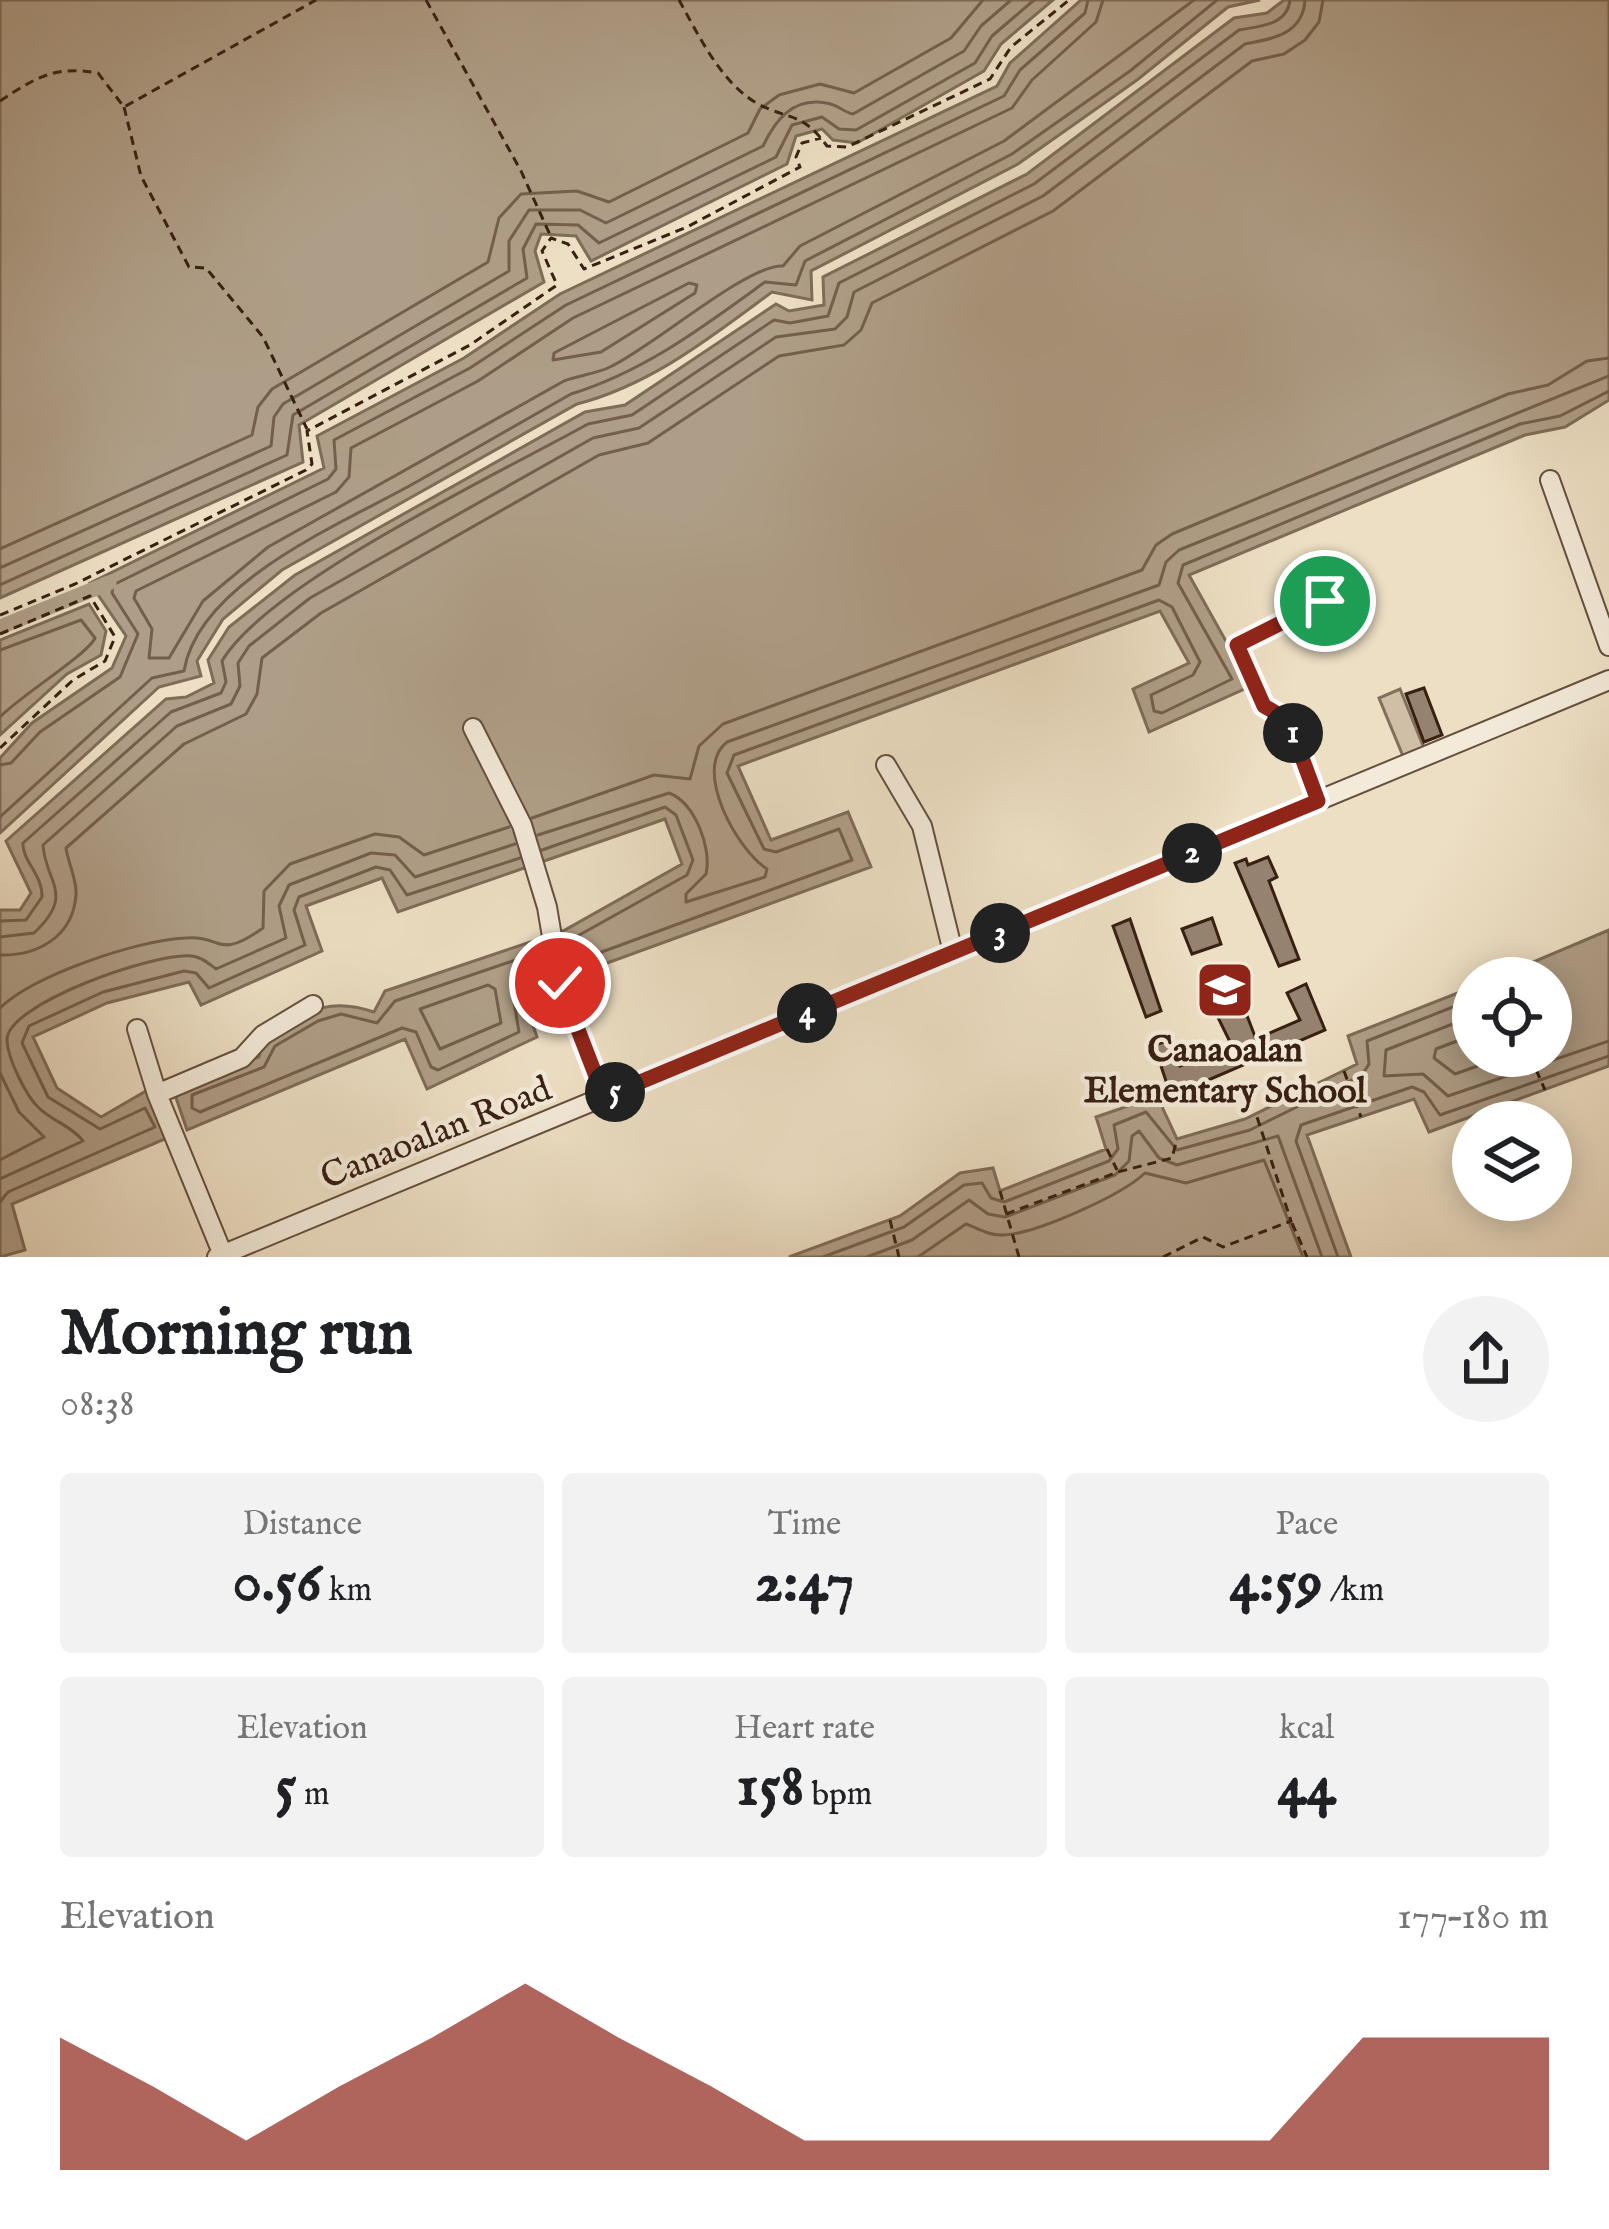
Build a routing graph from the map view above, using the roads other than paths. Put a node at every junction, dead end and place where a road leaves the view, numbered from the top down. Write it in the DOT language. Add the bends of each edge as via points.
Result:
graph roads {
  1 [pos="1550,480"];
  2 [pos="1325,601"];
  3 [pos="1609,646"];
  4 [pos="1609,680"];
  5 [pos="473,728"];
  6 [pos="886,765"];
  7 [pos="1318,801"];
  8 [pos="953,952"];
  9 [pos="313,1004"];
  10 [pos="137,1029"];
  11 [pos="157,1094"];
  12 [pos="604,1097"];
  13 [pos="262,1238"];
  14 [pos="220,1256"];
  15 [pos="272,1257"];
  1 -- 3 [label="street"];
  2 -- 7 [label="street" via="1237,645 1264,706 1288,720"];
  4 -- 7 [label="street, Canaoalan Road"];
  5 -- 12 [label="street" via="521,825 560,983"];
  6 -- 8 [label="street" via="922,826"];
  7 -- 8 [label="street, Canaoalan Road"];
  8 -- 12 [label="street, Canaoalan Road"];
  9 -- 11 [label="street" via="242,1058"];
  10 -- 11 [label="street"];
  11 -- 14 [label="street"];
  12 -- 13 [label="street, Canaoalan Road"];
  13 -- 14 [label="street, Canaoalan Road"];
  13 -- 15 [label="street"];
}
